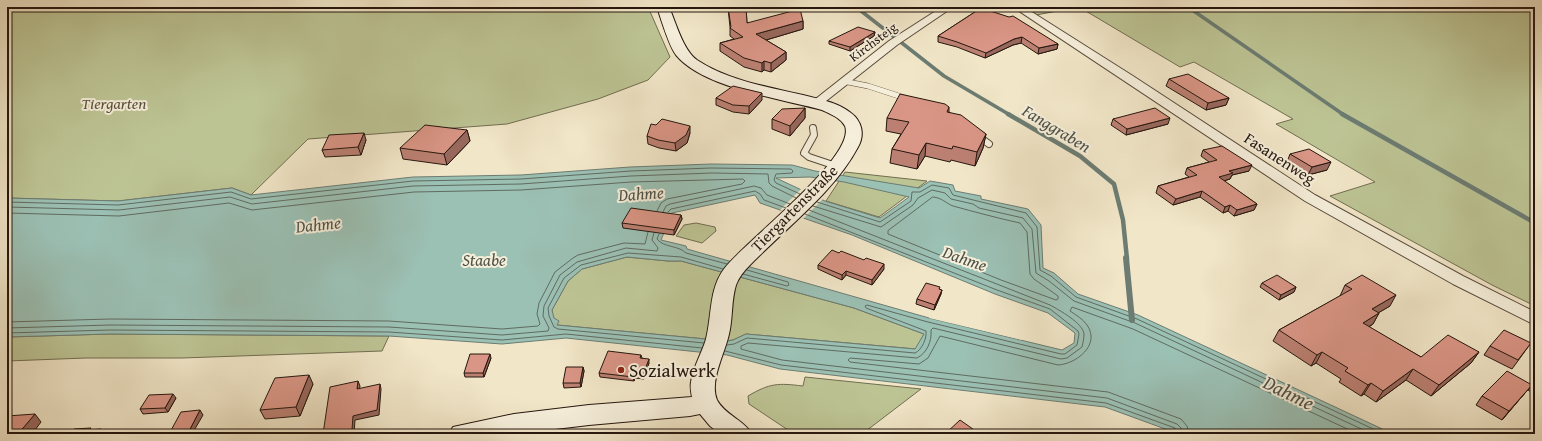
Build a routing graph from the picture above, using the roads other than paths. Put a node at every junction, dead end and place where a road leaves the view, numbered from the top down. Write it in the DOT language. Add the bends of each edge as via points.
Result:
graph roads {
  1 [pos="663,7"];
  2 [pos="948,7"];
  3 [pos="1018,7"];
  4 [pos="843,81"];
  5 [pos="912,100"];
  6 [pos="817,103"];
  7 [pos="813,128"];
  8 [pos="971,130"];
  9 [pos="989,144"];
  10 [pos="827,177"];
  11 [pos="1535,319"];
  12 [pos="708,403"];
  13 [pos="462,434"];
  14 [pos="739,434"];
  1 -- 6 [label="street, Tiergartenstraße" via="684,58 697,67 725,78"];
  2 -- 4 [label="street, Kirchsteig"];
  3 -- 11 [label="street, Fasanenweg" via="1310,198 1458,280"];
  4 -- 5 [label="lane"];
  4 -- 6 [label="street, Kirchsteig"];
  6 -- 10 [label="street, Tiergartenstraße" via="841,113 850,120 854,130 852,142"];
  7 -- 10 [label="lane" via="814,135 804,153"];
  8 -- 9 [label="lane"];
  10 -- 12 [label="street, Tiergartenstraße" via="734,269 725,286 718,333 703,384"];
  12 -- 13 [label="street" via="690,407 522,423"];
  12 -- 14 [label="street, Tiergartenstraße" via="713,414 723,424"];
}
